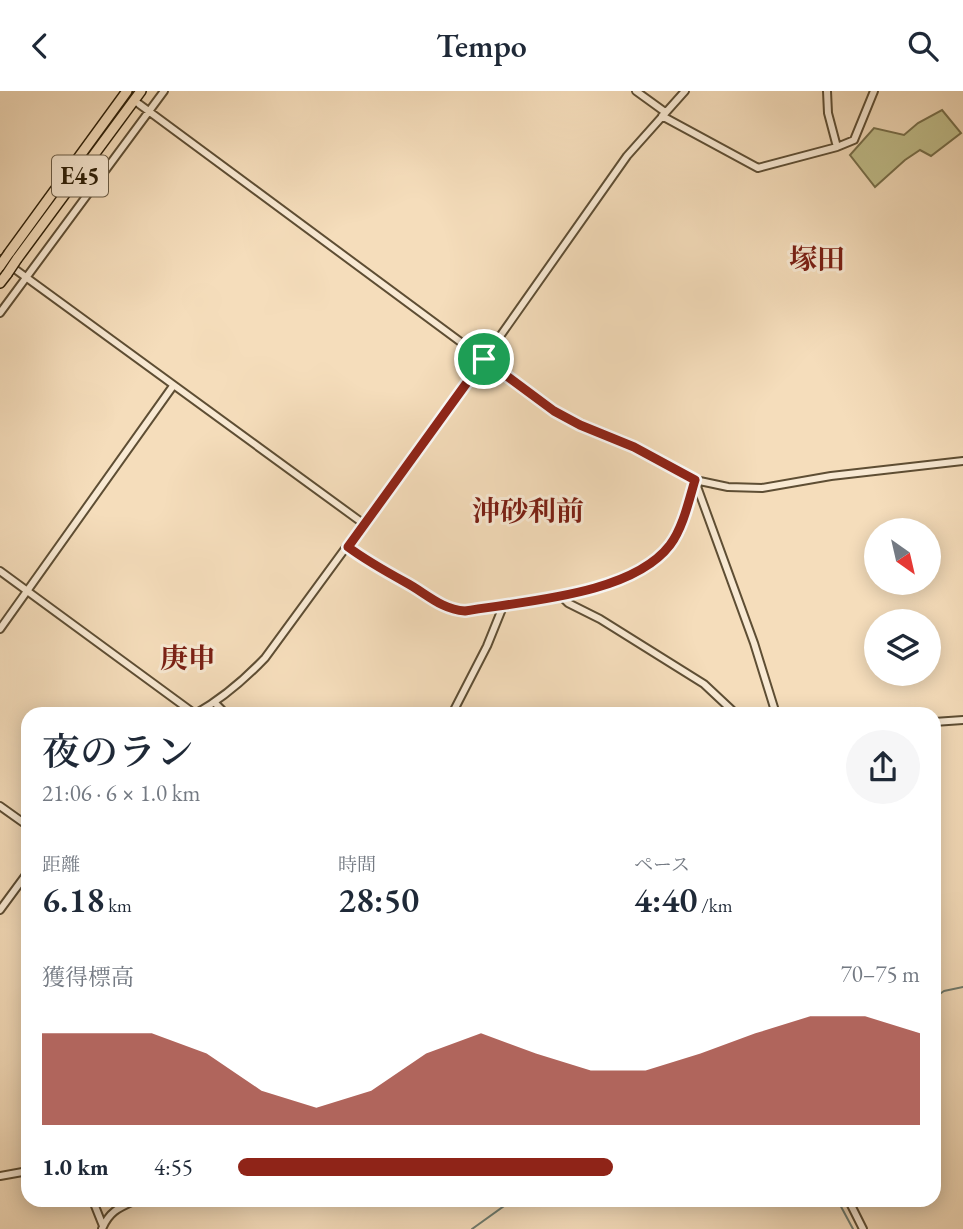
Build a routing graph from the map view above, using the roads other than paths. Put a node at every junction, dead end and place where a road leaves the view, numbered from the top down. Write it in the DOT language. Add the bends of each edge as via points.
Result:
graph roads {
  1 [pos="127,91"];
  2 [pos="141,91"];
  3 [pos="164,91"];
  4 [pos="636,91"];
  5 [pos="685,91"];
  6 [pos="827,91"];
  7 [pos="874,91"];
  8 [pos="139,104"];
  9 [pos="149,111"];
  10 [pos="663,114"];
  11 [pos="837,148"];
  12 [pos="13,256"];
  13 [pos="0,258"];
  14 [pos="3,270"];
  15 [pos="26,278"];
  16 [pos="0,283"];
  17 [pos="0,313"];
  18 [pos="484,359"];
  19 [pos="173,386"];
  20 [pos="963,461"];
  21 [pos="695,480"];
  22 [pos="364,524"];
  23 [pos="348,547"];
  24 [pos="0,571"];
  25 [pos="27,590"];
  26 [pos="562,597"];
  27 [pos="504,604"];
  28 [pos="0,629"];
  29 [pos="215,703"];
  30 [pos="186,707"];
  31 [pos="208,707"];
  32 [pos="219,707"];
  33 [pos="456,707"];
  34 [pos="729,707"];
  35 [pos="774,707"];
  36 [pos="963,720"];
  37 [pos="941,722"];
  38 [pos="0,806"];
  39 [pos="21,821"];
  40 [pos="21,882"];
  41 [pos="0,910"];
  42 [pos="21,1172"];
  43 [pos="0,1176"];
  44 [pos="95,1207"];
  45 [pos="120,1207"];
  46 [pos="852,1207"];
  47 [pos="103,1227"];
  48 [pos="863,1229"];
  1 -- 12 [label="highway, E45"];
  2 -- 12 [label="highway, E45"];
  3 -- 9 [label="street"];
  4 -- 10 [label="street"];
  5 -- 10 [label="street"];
  6 -- 11 [label="street"];
  7 -- 11 [label="street" via="854,140"];
  8 -- 9 [label="street"];
  9 -- 15 [label="street"];
  9 -- 18 [label="street"];
  10 -- 11 [label="street" via="758,168"];
  10 -- 18 [label="street" via="627,156"];
  12 -- 14 [label="highway, E45, bridge"];
  13 -- 15 [label="street"];
  14 -- 16 [label="highway, E45"];
  15 -- 17 [label="street"];
  15 -- 19 [label="street"];
  18 -- 21 [label="street" via="554,411"];
  18 -- 22 [label="street"];
  19 -- 22 [label="street"];
  19 -- 25 [label="street"];
  20 -- 21 [label="street" via="762,488"];
  21 -- 26 [label="street" via="671,544 657,558 600,586"];
  21 -- 35 [label="street"];
  22 -- 23 [label="street"];
  23 -- 27 [label="street" via="441,606 465,611"];
  23 -- 29 [label="street" via="265,658"];
  24 -- 25 [label="street"];
  25 -- 28 [label="street"];
  25 -- 30 [label="street"];
  26 -- 27 [label="street"];
  26 -- 34 [label="street" via="704,684"];
  27 -- 33 [label="street"];
  29 -- 31 [label="street"];
  29 -- 32 [label="street"];
  36 -- 37 [label="street"];
  38 -- 39 [label="street"];
  40 -- 41 [label="street"];
  42 -- 43 [label="street"];
  44 -- 47 [label="street"];
  45 -- 47 [label="street" via="108,1215"];
  46 -- 48 [label="street"];
}
